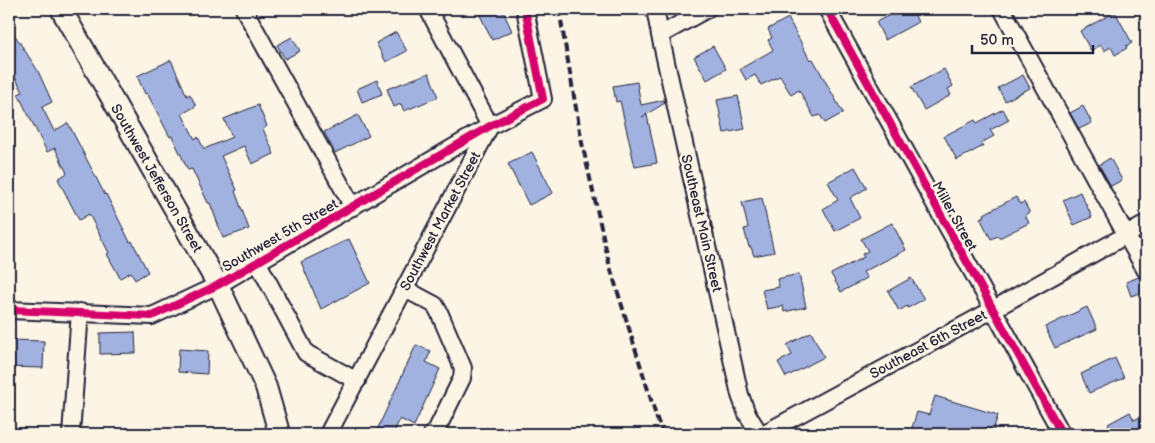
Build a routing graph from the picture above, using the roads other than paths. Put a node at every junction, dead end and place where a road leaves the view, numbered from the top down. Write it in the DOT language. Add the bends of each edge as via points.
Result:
graph roads {
  1 [pos="61,9"];
  2 [pos="244,9"];
  3 [pos="428,9"];
  4 [pos="525,9"];
  5 [pos="655,9"];
  6 [pos="707,9"];
  7 [pos="827,9"];
  8 [pos="1002,9"];
  9 [pos="660,35"];
  10 [pos="490,126"];
  11 [pos="353,207"];
  12 [pos="1146,224"];
  13 [pos="1126,235"];
  14 [pos="258,262"];
  15 [pos="1146,271"];
  16 [pos="218,286"];
  17 [pos="405,289"];
  18 [pos="9,310"];
  19 [pos="992,310"];
  20 [pos="80,312"];
  21 [pos="356,380"];
  22 [pos="71,434"];
  23 [pos="279,434"];
  24 [pos="328,434"];
  25 [pos="432,434"];
  26 [pos="761,434"];
  27 [pos="1062,434"];
  1 -- 16 [label="main road, Southwest Jefferson Street"];
  2 -- 11 [label="street"];
  3 -- 10 [label="street"];
  4 -- 10 [label="street, Southwest 5th Street" via="543,99"];
  5 -- 9 [label="street, Southeast Main Street"];
  6 -- 9 [label="street"];
  7 -- 19 [label="street, Miller Street"];
  8 -- 13 [label="street"];
  9 -- 26 [label="street, Southeast Main Street" via="740,395 747,414"];
  10 -- 11 [label="street, Southwest 5th Street"];
  10 -- 17 [label="street, Southwest Market Street"];
  11 -- 14 [label="street, Southwest 5th Street"];
  12 -- 13 [label="street, Southeast 6th Street"];
  13 -- 15 [label="street"];
  13 -- 19 [label="street, Southeast 6th Street"];
  14 -- 16 [label="street, Southwest 5th Street"];
  14 -- 21 [label="street" via="306,353"];
  16 -- 20 [label="street, Southwest 5th Street" via="152,316"];
  16 -- 23 [label="main road, Southwest Jefferson Street" via="266,387"];
  17 -- 21 [label="street, Southwest Market Street"];
  17 -- 25 [label="street" via="436,305 463,368 462,378"];
  18 -- 20 [label="street, Southwest 5th Street"];
  19 -- 26 [label="street, Southeast 6th Street"];
  19 -- 27 [label="street, Miller Street"];
  20 -- 22 [label="street"];
  21 -- 24 [label="street, Southwest Market Street"];
}
